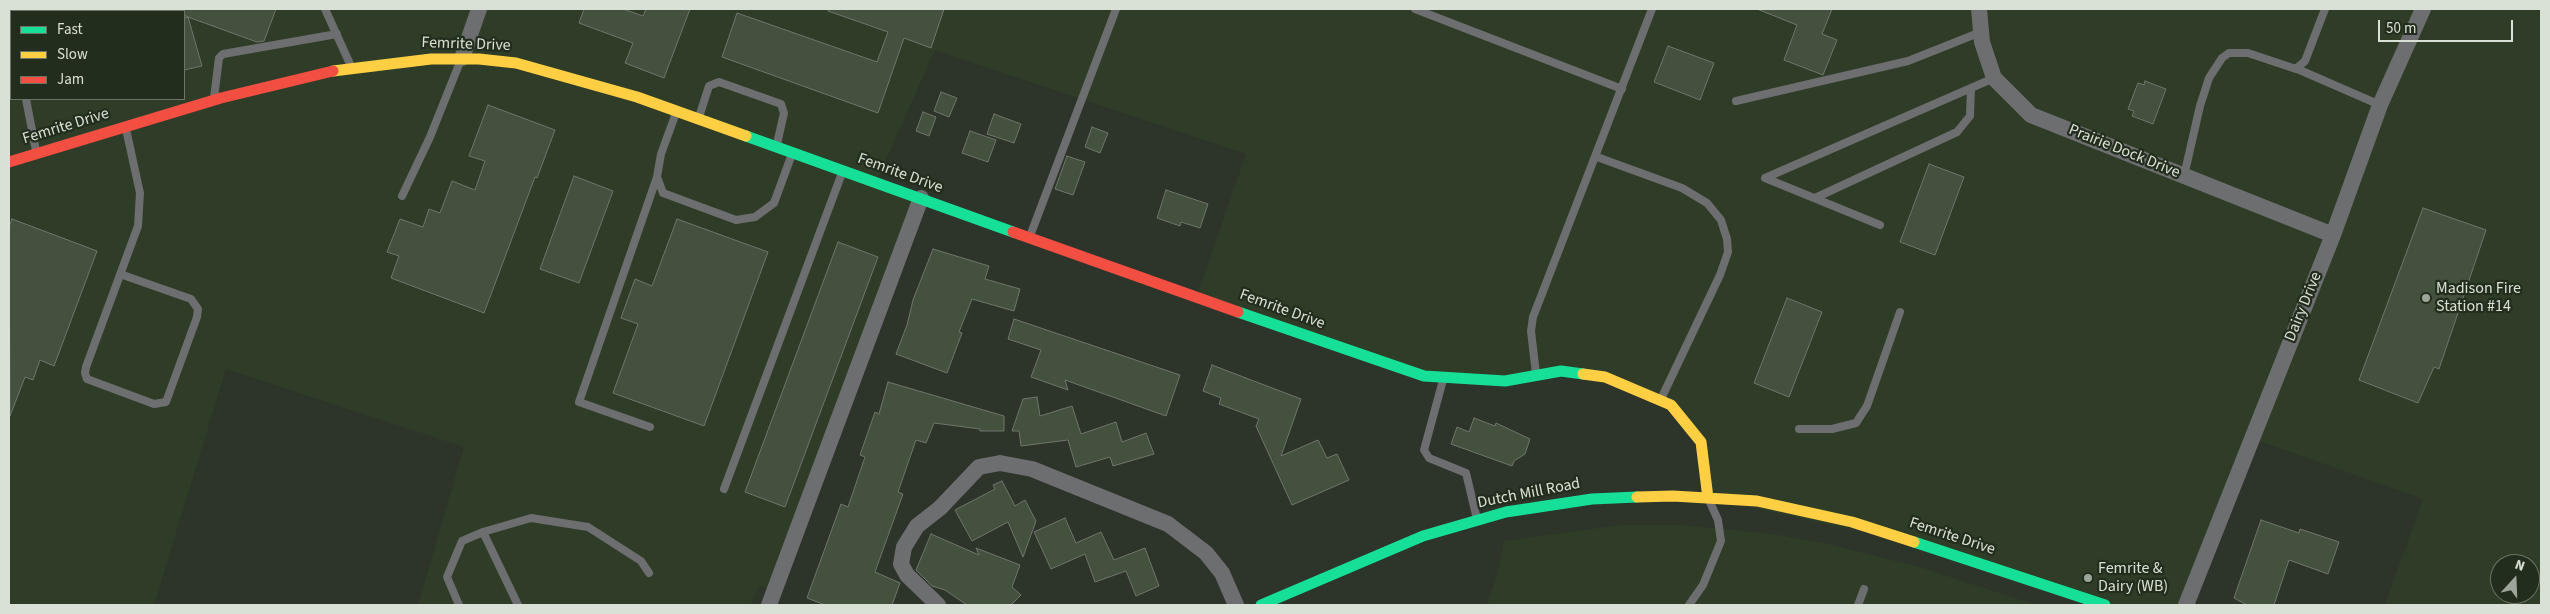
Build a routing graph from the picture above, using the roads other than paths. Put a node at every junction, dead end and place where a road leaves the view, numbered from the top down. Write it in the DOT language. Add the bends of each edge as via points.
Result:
graph roads {
  1 [pos="11,9"];
  2 [pos="325,9"];
  3 [pos="479,9"];
  4 [pos="1116,9"];
  5 [pos="1415,9"];
  6 [pos="1652,9"];
  7 [pos="1979,9"];
  8 [pos="2325,9"];
  9 [pos="2423,9"];
  10 [pos="19,10"];
  11 [pos="1981,32"];
  12 [pos="337,34"];
  13 [pos="462,58"];
  14 [pos="351,67"];
  15 [pos="2295,68"];
  16 [pos="1994,78"];
  17 [pos="1971,88"];
  18 [pos="1622,89"];
  19 [pos="26,100"];
  20 [pos="214,100"];
  21 [pos="1736,101"];
  22 [pos="2380,105"];
  23 [pos="677,111"];
  24 [pos="698,119"];
  25 [pos="125,127"];
  26 [pos="777,147"];
  27 [pos="792,152"];
  28 [pos="36,153"];
  29 [pos="1596,157"];
  30 [pos="9,162"];
  31 [pos="843,171"];
  32 [pos="2184,176"];
  33 [pos="657,177"];
  34 [pos="402,196"];
  35 [pos="920,198"];
  36 [pos="1816,198"];
  37 [pos="1880,225"];
  38 [pos="2333,235"];
  39 [pos="1030,237"];
  40 [pos="120,274"];
  41 [pos="1900,312"];
  42 [pos="1536,376"];
  43 [pos="1443,378"];
  44 [pos="1660,401"];
  45 [pos="650,426"];
  46 [pos="1799,428"];
  47 [pos="724,489"];
  48 [pos="1708,498"];
  49 [pos="1788,507"];
  50 [pos="1478,520"];
  51 [pos="483,532"];
  52 [pos="649,573"];
  53 [pos="1864,589"];
  54 [pos="459,605"];
  55 [pos="518,605"];
  56 [pos="769,605"];
  57 [pos="938,605"];
  58 [pos="1236,605"];
  59 [pos="1261,605"];
  60 [pos="1689,605"];
  61 [pos="1858,605"];
  62 [pos="2105,605"];
  63 [pos="2186,605"];
  1 -- 10 [label="lane"];
  2 -- 12 [label="lane"];
  3 -- 13 [label="street"];
  4 -- 39 [label="lane"];
  5 -- 18 [label="lane"];
  6 -- 18 [label="lane"];
  7 -- 11 [label="street, Prairie Dock Drive"];
  8 -- 15 [label="lane" via="2305,61"];
  9 -- 22 [label="street, Dairy Drive"];
  11 -- 16 [label="street, Prairie Dock Drive"];
  11 -- 21 [label="lane" via="1908,61"];
  12 -- 14 [label="lane"];
  12 -- 20 [label="lane" via="223,54"];
  13 -- 14 [label="street, Femrite Drive"];
  13 -- 23 [label="street, Femrite Drive" via="516,63 563,74"];
  13 -- 34 [label="lane"];
  14 -- 20 [label="street, Femrite Drive"];
  15 -- 22 [label="lane"];
  15 -- 32 [label="lane" via="2248,53 2229,53 2222,58 2209,78"];
  16 -- 17 [label="lane"];
  16 -- 32 [label="street, Prairie Dock Drive" via="2032,115"];
  17 -- 36 [label="lane" via="1970,116 1957,132"];
  17 -- 36 [label="lane" via="1765,178"];
  18 -- 29 [label="lane"];
  19 -- 28 [label="lane"];
  20 -- 25 [label="street, Femrite Drive"];
  22 -- 38 [label="street, Dairy Drive"];
  23 -- 24 [label="street, Femrite Drive"];
  23 -- 33 [label="lane" via="661,154"];
  24 -- 26 [label="street, Femrite Drive"];
  24 -- 26 [label="lane" via="709,86 719,82 781,104 784,113"];
  25 -- 28 [label="street, Femrite Drive"];
  25 -- 40 [label="lane" via="136,170 140,211 138,226"];
  26 -- 27 [label="street, Femrite Drive"];
  27 -- 31 [label="street, Femrite Drive"];
  27 -- 33 [label="lane" via="774,203 754,217 736,220 663,193"];
  28 -- 30 [label="street, Femrite Drive"];
  29 -- 42 [label="lane" via="1533,317 1531,331"];
  29 -- 44 [label="lane" via="1682,188 1707,203 1721,220 1727,239 1728,252 1720,276"];
  31 -- 35 [label="street, Femrite Drive"];
  31 -- 47 [label="lane"];
  32 -- 38 [label="street, Prairie Dock Drive"];
  33 -- 45 [label="lane" via="579,402"];
  35 -- 39 [label="street, Femrite Drive"];
  35 -- 56 [label="street"];
  36 -- 37 [label="lane"];
  38 -- 63 [label="street, Dairy Drive"];
  39 -- 43 [label="street, Femrite Drive" via="1375,361 1424,376"];
  40 -- 40 [label="lane" via="85,373 87,379 154,404 166,402 198,309 191,299"];
  41 -- 46 [label="lane" via="1867,406 1856,423 1832,429"];
  42 -- 43 [label="street, Femrite Drive" via="1505,381"];
  42 -- 44 [label="street, Femrite Drive" via="1561,371 1605,377"];
  43 -- 50 [label="lane" via="1424,450 1429,458 1466,474"];
  44 -- 48 [label="street, Femrite Drive" via="1671,405 1701,442"];
  48 -- 49 [label="street, Dutch Mill Road"];
  48 -- 50 [label="street, Dutch Mill Road" via="1592,498 1506,512"];
  48 -- 60 [label="lane" via="1718,520 1721,541 1703,585"];
  49 -- 62 [label="street, Femrite Drive" via="1852,522 1937,548"];
  50 -- 59 [label="street, Dutch Mill Road" via="1423,536"];
  51 -- 52 [label="lane" via="531,518 588,527 641,560"];
  51 -- 54 [label="lane" via="462,540 447,577"];
  51 -- 55 [label="lane"];
  53 -- 61 [label="lane"];
  57 -- 58 [label="street" via="907,575 901,564 904,547 917,526 940,508 978,468 1000,463 1032,469 1168,524 1206,553 1222,573"];
}
